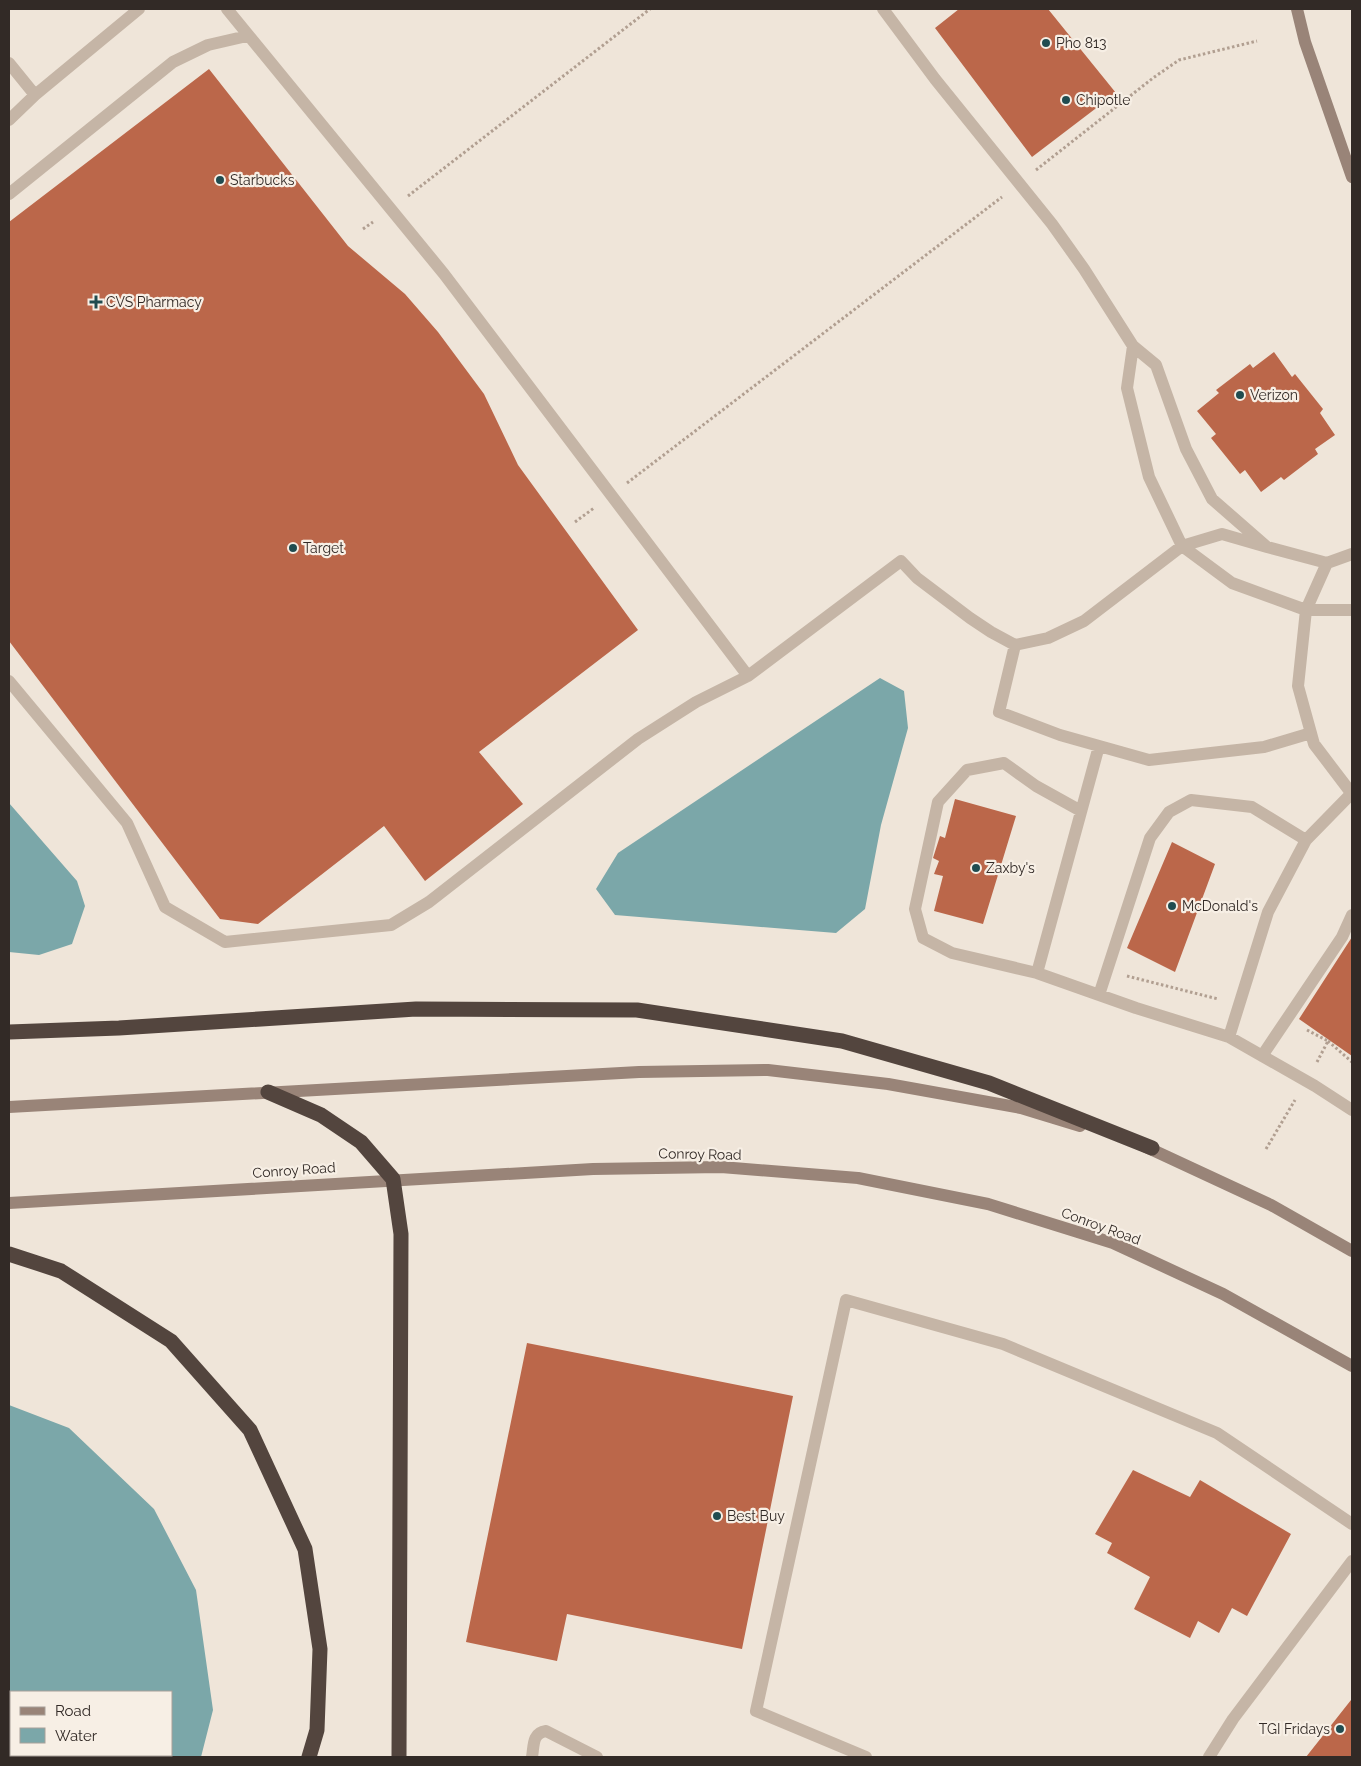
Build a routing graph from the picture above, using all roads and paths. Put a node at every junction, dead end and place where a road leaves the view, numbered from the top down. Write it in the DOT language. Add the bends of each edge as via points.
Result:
graph roads {
  1 [pos="139,9"];
  2 [pos="227,9"];
  3 [pos="650,9"];
  4 [pos="883,9"];
  5 [pos="1297,9"];
  6 [pos="247,36"];
  7 [pos="1257,41"];
  8 [pos="9,63"];
  9 [pos="35,95"];
  10 [pos="9,120"];
  11 [pos="1352,176"];
  12 [pos="1018,184"];
  13 [pos="9,194"];
  14 [pos="390,210"];
  15 [pos="363,229"];
  16 [pos="1133,346"];
  17 [pos="611,495"];
  18 [pos="575,522"];
  19 [pos="1182,546"];
  20 [pos="1266,547"];
  21 [pos="1352,554"];
  22 [pos="1327,563"];
  23 [pos="1306,610"];
  24 [pos="1352,610"];
  25 [pos="1015,645"];
  26 [pos="748,676"];
  27 [pos="9,681"];
  28 [pos="1311,733"];
  29 [pos="1099,746"];
  30 [pos="1352,794"];
  31 [pos="1081,811"];
  32 [pos="1306,840"];
  33 [pos="1352,915"];
  34 [pos="1037,973"];
  35 [pos="1099,995"];
  36 [pos="9,1032"];
  37 [pos="1229,1037"];
  38 [pos="1328,1041"];
  39 [pos="1262,1056"];
  40 [pos="1352,1062"];
  41 [pos="268,1092"];
  42 [pos="9,1107"];
  43 [pos="1352,1110"];
  44 [pos="1152,1148"];
  45 [pos="393,1179"];
  46 [pos="9,1203"];
  47 [pos="1352,1251"];
  48 [pos="9,1254"];
  49 [pos="1352,1366"];
  50 [pos="1352,1524"];
  51 [pos="1352,1561"];
  52 [pos="309,1757"];
  53 [pos="399,1757"];
  54 [pos="532,1757"];
  55 [pos="597,1757"];
  56 [pos="866,1757"];
  57 [pos="1209,1757"];
  1 -- 9 [label="lane"];
  2 -- 6 [label="lane"];
  3 -- 14 [label="path"];
  4 -- 12 [label="lane"];
  5 -- 11 [label="main road" via="1304,42"];
  6 -- 13 [label="lane" via="208,45 173,62"];
  6 -- 14 [label="lane"];
  7 -- 12 [label="path" via="1178,60"];
  8 -- 9 [label="lane"];
  9 -- 10 [label="lane"];
  12 -- 16 [label="lane" via="1084,269"];
  12 -- 17 [label="path"];
  14 -- 15 [label="path"];
  14 -- 17 [label="lane" via="449,281"];
  16 -- 19 [label="lane" via="1126,388 1149,477"];
  16 -- 20 [label="lane" via="1156,365 1186,449 1212,499"];
  17 -- 18 [label="path"];
  17 -- 26 [label="lane"];
  19 -- 20 [label="lane" via="1222,534"];
  19 -- 23 [label="lane" via="1232,583"];
  19 -- 25 [label="lane" via="1084,621 1048,638"];
  20 -- 22 [label="lane"];
  21 -- 22 [label="lane"];
  22 -- 23 [label="lane"];
  23 -- 24 [label="lane"];
  23 -- 28 [label="lane" via="1298,686"];
  25 -- 26 [label="lane" via="955,607 917,578 901,561"];
  25 -- 29 [label="lane" via="999,712"];
  26 -- 27 [label="lane" via="696,702 638,739 429,902 391,925 225,942 166,907 127,823"];
  28 -- 29 [label="lane" via="1264,747 1149,760"];
  28 -- 30 [label="lane" via="1314,744"];
  29 -- 31 [label="lane"];
  30 -- 32 [label="lane"];
  31 -- 34 [label="lane"];
  31 -- 34 [label="lane" via="1036,786 1004,763 968,770 938,802 915,909 923,938 952,953"];
  32 -- 35 [label="lane" via="1252,808 1191,800 1169,812 1150,838"];
  32 -- 37 [label="lane" via="1268,912"];
  33 -- 39 [label="lane" via="1342,937"];
  34 -- 35 [label="lane"];
  35 -- 37 [label="lane"];
  36 -- 44 [label="highway" via="416,1009 637,1010 842,1041 989,1083"];
  37 -- 39 [label="lane"];
  38 -- 40 [label="path"];
  39 -- 43 [label="lane"];
  41 -- 42 [label="main road"];
  41 -- 44 [label="main road" via="639,1072 768,1070 888,1084 1021,1108"];
  41 -- 45 [label="highway" via="321,1115 361,1142"];
  44 -- 47 [label="main road" via="1271,1205"];
  45 -- 46 [label="main road, Conroy Road"];
  45 -- 49 [label="main road, Conroy Road" via="593,1169 721,1167 858,1178 988,1204 1113,1243 1223,1294"];
  45 -- 53 [label="highway" via="402,1234"];
  48 -- 52 [label="highway" via="61,1271 171,1341 250,1430 304,1549 320,1649 316,1730"];
  50 -- 56 [label="lane" via="1217,1433 1003,1344 846,1300 756,1711"];
  51 -- 57 [label="lane"];
  54 -- 55 [label="lane" via="534,1739 546,1731"];
}
